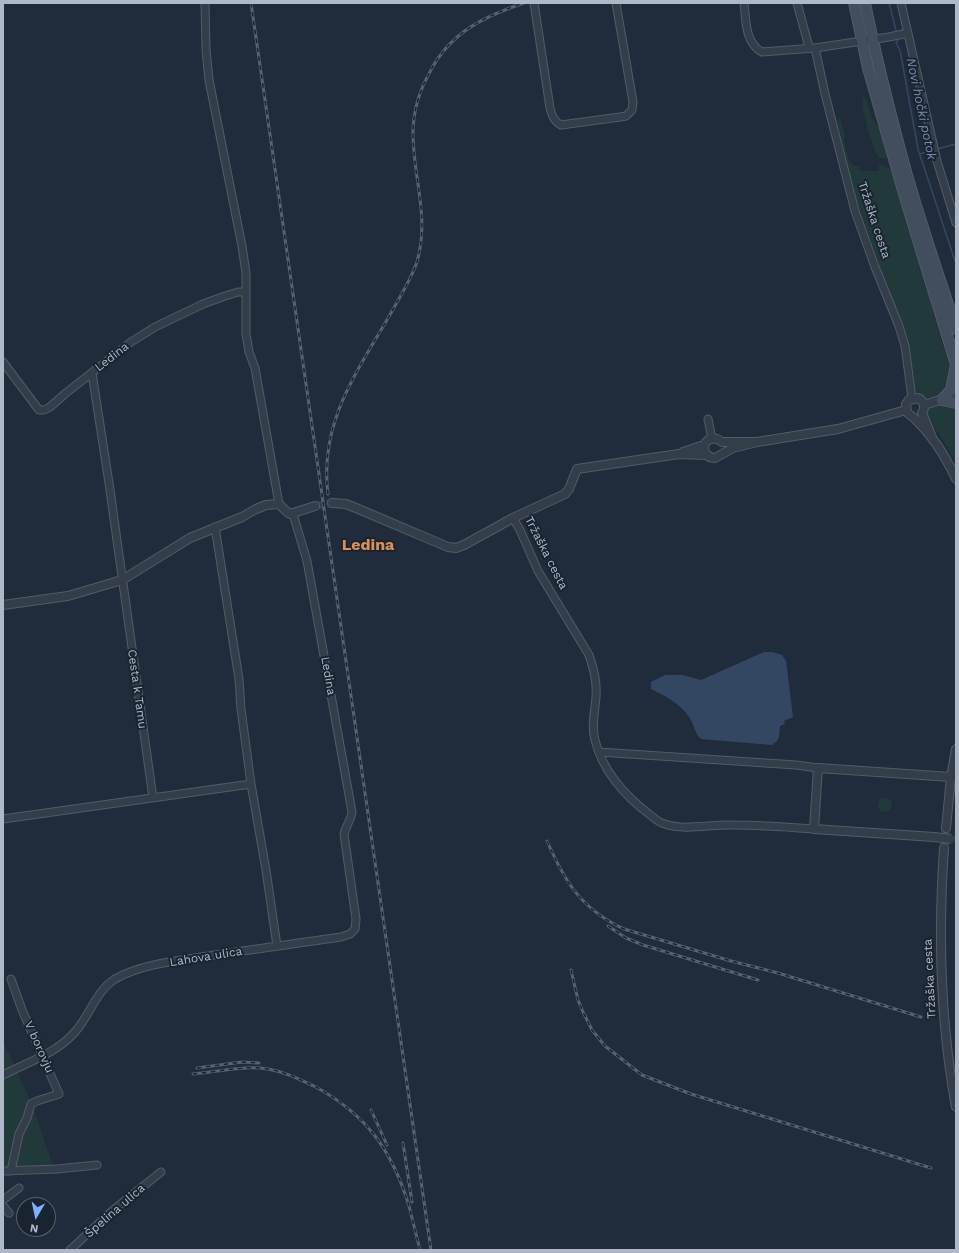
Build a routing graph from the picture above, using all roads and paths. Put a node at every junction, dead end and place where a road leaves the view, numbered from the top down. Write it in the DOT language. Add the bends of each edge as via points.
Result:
graph roads {
  1 [pos="205,3"];
  2 [pos="534,3"];
  3 [pos="616,3"];
  4 [pos="744,3"];
  5 [pos="797,3"];
  6 [pos="854,3"];
  7 [pos="865,3"];
  8 [pos="901,3"];
  9 [pos="906,33"];
  10 [pos="862,40"];
  11 [pos="873,40"];
  12 [pos="812,47"];
  13 [pos="956,223"];
  14 [pos="246,292"];
  15 [pos="956,329"];
  16 [pos="3,362"];
  17 [pos="956,365"];
  18 [pos="92,373"];
  19 [pos="956,395"];
  20 [pos="912,398"];
  21 [pos="942,400"];
  22 [pos="956,403"];
  23 [pos="923,409"];
  24 [pos="906,410"];
  25 [pos="913,416"];
  26 [pos="708,419"];
  27 [pos="712,439"];
  28 [pos="933,440"];
  29 [pos="722,442"];
  30 [pos="757,442"];
  31 [pos="704,445"];
  32 [pos="722,453"];
  33 [pos="679,454"];
  34 [pos="706,455"];
  35 [pos="956,479"];
  36 [pos="332,503"];
  37 [pos="279,504"];
  38 [pos="315,506"];
  39 [pos="293,514"];
  40 [pos="513,518"];
  41 [pos="215,528"];
  42 [pos="122,580"];
  43 [pos="3,605"];
  44 [pos="956,749"];
  45 [pos="599,752"];
  46 [pos="818,768"];
  47 [pos="951,777"];
  48 [pos="251,784"];
  49 [pos="152,798"];
  50 [pos="3,819"];
  51 [pos="946,828"];
  52 [pos="814,829"];
  53 [pos="344,838"];
  54 [pos="954,839"];
  55 [pos="944,848"];
  56 [pos="277,946"];
  57 [pos="11,979"];
  58 [pos="42,1056"];
  59 [pos="3,1075"];
  60 [pos="956,1107"];
  61 [pos="97,1164"];
  62 [pos="3,1171"];
  63 [pos="11,1171"];
  64 [pos="161,1172"];
  65 [pos="19,1188"];
  66 [pos="3,1200"];
  67 [pos="3,1206"];
  68 [pos="9,1213"];
  69 [pos="70,1250"];
  1 -- 14 [label="street" via="209,80 242,246"];
  2 -- 3 [label="street" via="550,108 553,117 561,125 626,116 632,110 633,102"];
  4 -- 12 [label="street" via="749,37 755,48 762,52"];
  5 -- 12 [label="street, Tržaška cesta"];
  6 -- 10 [label="main road"];
  7 -- 11 [label="main road"];
  8 -- 9 [label="street"];
  9 -- 11 [label="street"];
  9 -- 13 [label="street"];
  10 -- 11 [label="street"];
  10 -- 12 [label="street"];
  10 -- 17 [label="main road" via="870,76"];
  11 -- 15 [label="main road" via="907,174"];
  12 -- 20 [label="street, Tržaška cesta" via="855,211 905,346"];
  14 -- 18 [label="street, Ledina" via="238,292 203,304 155,327 131,342"];
  14 -- 37 [label="street" via="246,334 255,368"];
  16 -- 18 [label="street, Ledina" via="42,411"];
  17 -- 21 [label="main road" via="951,390"];
  18 -- 42 [label="street, Cesta k Tamu"];
  19 -- 21 [label="street"];
  20 -- 23 [label="street" via="918,398"];
  20 -- 24 [label="street" via="907,402"];
  21 -- 22 [label="main road"];
  21 -- 23 [label="street"];
  23 -- 25 [label="street" via="918,416"];
  23 -- 28 [label="street"];
  24 -- 25 [label="street"];
  24 -- 30 [label="street" via="838,429"];
  25 -- 28 [label="street"];
  26 -- 27 [label="street"];
  27 -- 29 [label="street"];
  27 -- 31 [label="street"];
  28 -- 35 [label="street"];
  29 -- 30 [label="street"];
  29 -- 32 [label="street"];
  30 -- 32 [label="street"];
  31 -- 33 [label="street"];
  31 -- 34 [label="street"];
  32 -- 34 [label="street" via="715,458"];
  33 -- 34 [label="street"];
  33 -- 40 [label="street, Tržaška cesta" via="577,469 570,489 565,494"];
  36 -- 40 [label="street" via="356,508 452,548 459,548"];
  37 -- 39 [label="street" via="288,513"];
  37 -- 41 [label="street" via="266,505"];
  38 -- 39 [label="street"];
  39 -- 53 [label="street, Ledina" via="307,560 352,812"];
  40 -- 45 [label="street, Tržaška cesta" via="538,571 585,648 594,670 596,697 593,725"];
  41 -- 42 [label="street" via="190,538"];
  41 -- 48 [label="street" via="239,679"];
  42 -- 43 [label="street" via="68,596"];
  42 -- 49 [label="street, Cesta k Tamu"];
  44 -- 47 [label="street"];
  45 -- 46 [label="street"];
  45 -- 52 [label="street, Tržaška cesta" via="608,770 623,790 663,824 681,828 734,824"];
  46 -- 47 [label="street"];
  46 -- 52 [label="street"];
  47 -- 51 [label="street"];
  48 -- 49 [label="street"];
  48 -- 56 [label="street"];
  49 -- 50 [label="street"];
  52 -- 54 [label="street, Tržaška cesta, bridge"];
  53 -- 56 [label="street, Lahova ulica" via="356,919 355,929 341,937"];
  55 -- 60 [label="street, Tržaška cesta" via="941,973"];
  56 -- 58 [label="street, Lahova ulica" via="189,959 147,967 123,975 103,990 81,1025 66,1042"];
  57 -- 58 [label="street, V borovju"];
  58 -- 59 [label="street, Lahova ulica"];
  58 -- 63 [label="street, V borovju" via="59,1094 31,1104 19,1134"];
  61 -- 63 [label="street"];
  62 -- 63 [label="street"];
  64 -- 69 [label="street, Špelina ulica" via="112,1211"];
  65 -- 66 [label="street"];
  67 -- 68 [label="street"];
}
